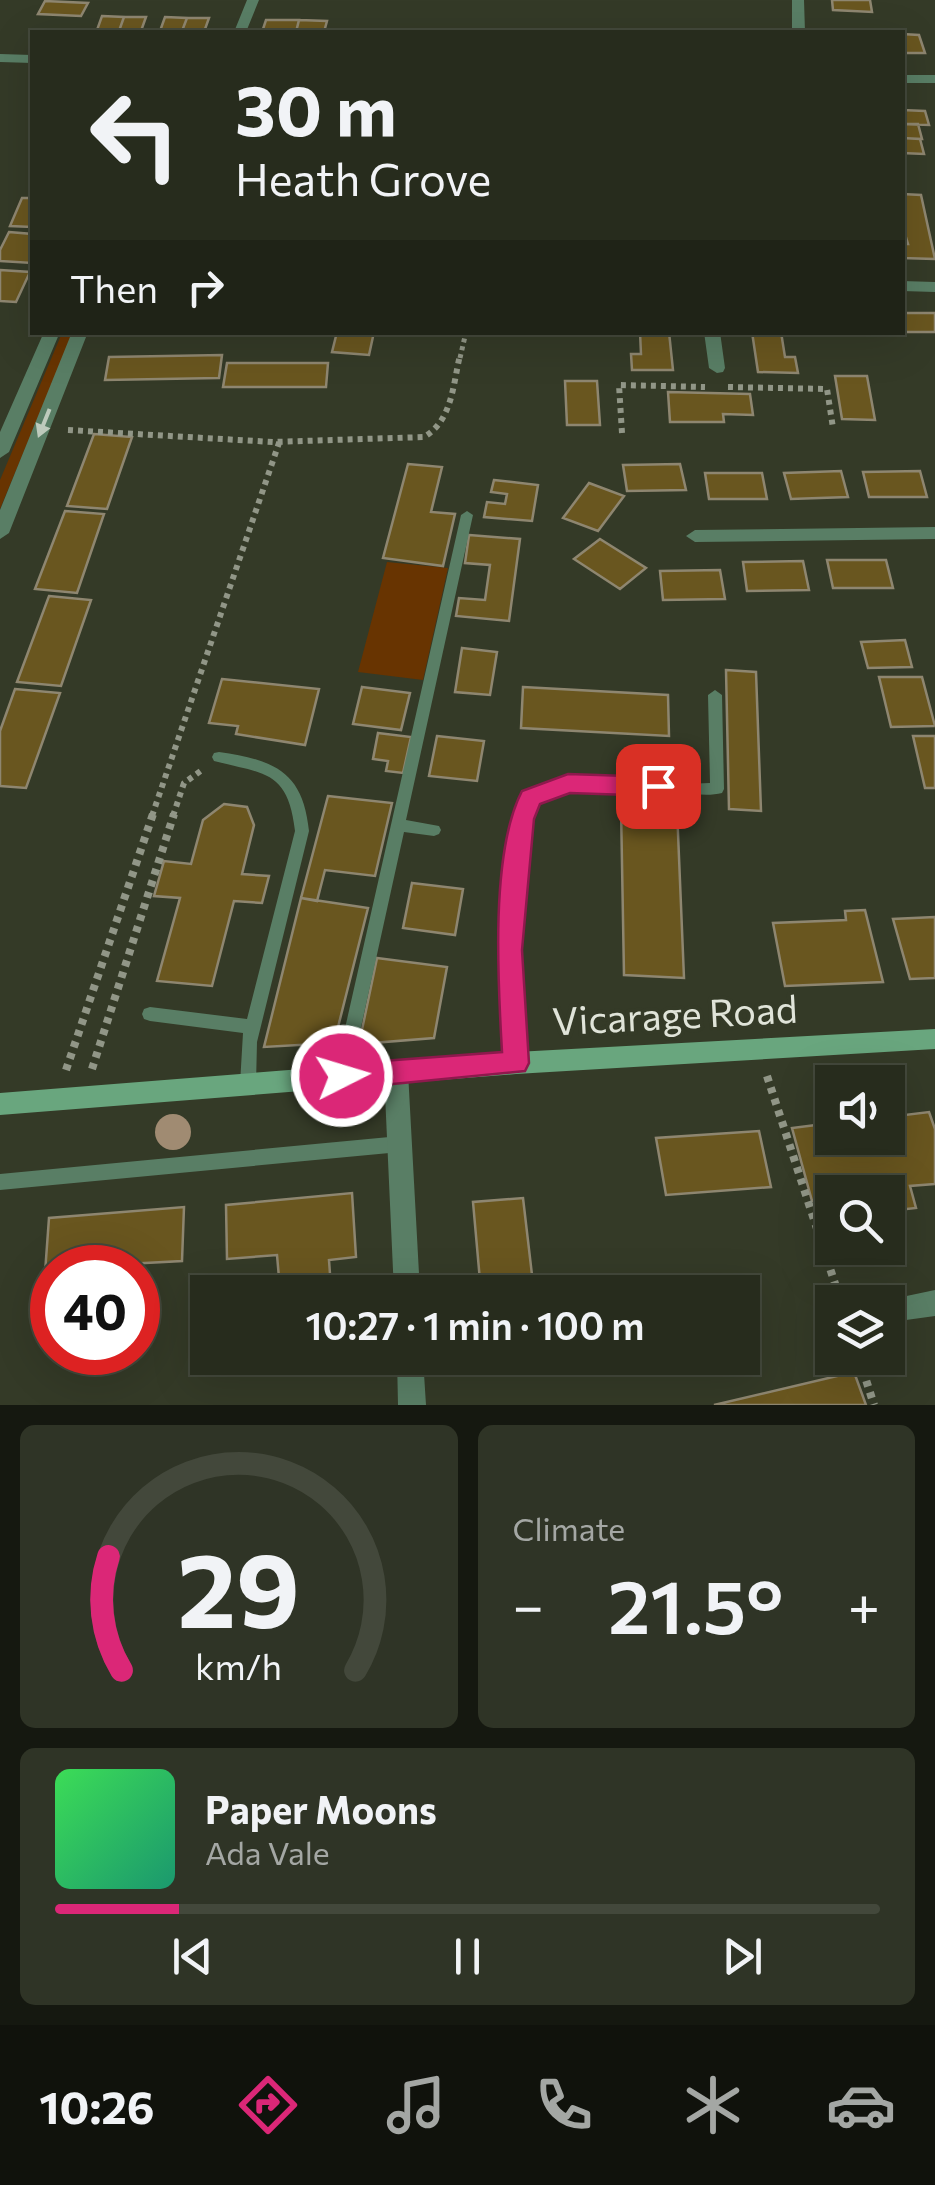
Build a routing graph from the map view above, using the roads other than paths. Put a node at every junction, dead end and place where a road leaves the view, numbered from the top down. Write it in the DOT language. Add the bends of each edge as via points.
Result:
graph roads {
  1 [pos="253,0"];
  2 [pos="798,0"];
  3 [pos="241,30"];
  4 [pos="799,30"];
  5 [pos="0,58"];
  6 [pos="30,59"];
  7 [pos="905,79"];
  8 [pos="935,79"];
  9 [pos="905,286"];
  10 [pos="935,287"];
  11 [pos="51,335"];
  12 [pos="79,335"];
  13 [pos="712,335"];
  14 [pos="717,368"];
  15 [pos="0,452"];
  16 [pos="467,515"];
  17 [pos="0,533"];
  18 [pos="935,533"];
  19 [pos="695,536"];
  20 [pos="715,694"];
  21 [pos="219,757"];
  22 [pos="688,788"];
  23 [pos="397,825"];
  24 [pos="434,830"];
  25 [pos="150,1014"];
  26 [pos="252,1027"];
  27 [pos="934,1042"];
  28 [pos="516,1063"];
  29 [pos="396,1072"];
  30 [pos="342,1076"];
  31 [pos="248,1084"];
  32 [pos="0,1104"];
  33 [pos="400,1144"];
  34 [pos="0,1182"];
  35 [pos="406,1275"];
  36 [pos="935,1303"];
  37 [pos="906,1308"];
  38 [pos="411,1375"];
  39 [pos="412,1405"];
  1 -- 3 [label="street"];
  2 -- 4 [label="street"];
  5 -- 6 [label="street"];
  7 -- 8 [label="street"];
  9 -- 10 [label="street"];
  11 -- 15 [label="street"];
  12 -- 17 [label="street, one-way"];
  13 -- 14 [label="street"];
  16 -- 23 [label="lane"];
  18 -- 19 [label="street"];
  20 -- 22 [label="lane" via="717,788"];
  21 -- 26 [label="lane" via="256,762 282,776 301,814"];
  22 -- 28 [label="street" via="568,783 530,798 522,819 510,950"];
  23 -- 24 [label="lane"];
  23 -- 30 [label="lane"];
  25 -- 26 [label="lane"];
  26 -- 31 [label="lane"];
  27 -- 28 [label="street, Vicarage Road"];
  28 -- 29 [label="street, Vicarage Road"];
  29 -- 30 [label="street, Vicarage Road"];
  29 -- 33 [label="street"];
  30 -- 31 [label="street, Vicarage Road"];
  31 -- 32 [label="street, Vicarage Road"];
  33 -- 34 [label="lane"];
  33 -- 35 [label="street"];
  36 -- 37 [label="street"];
  38 -- 39 [label="street"];
}
